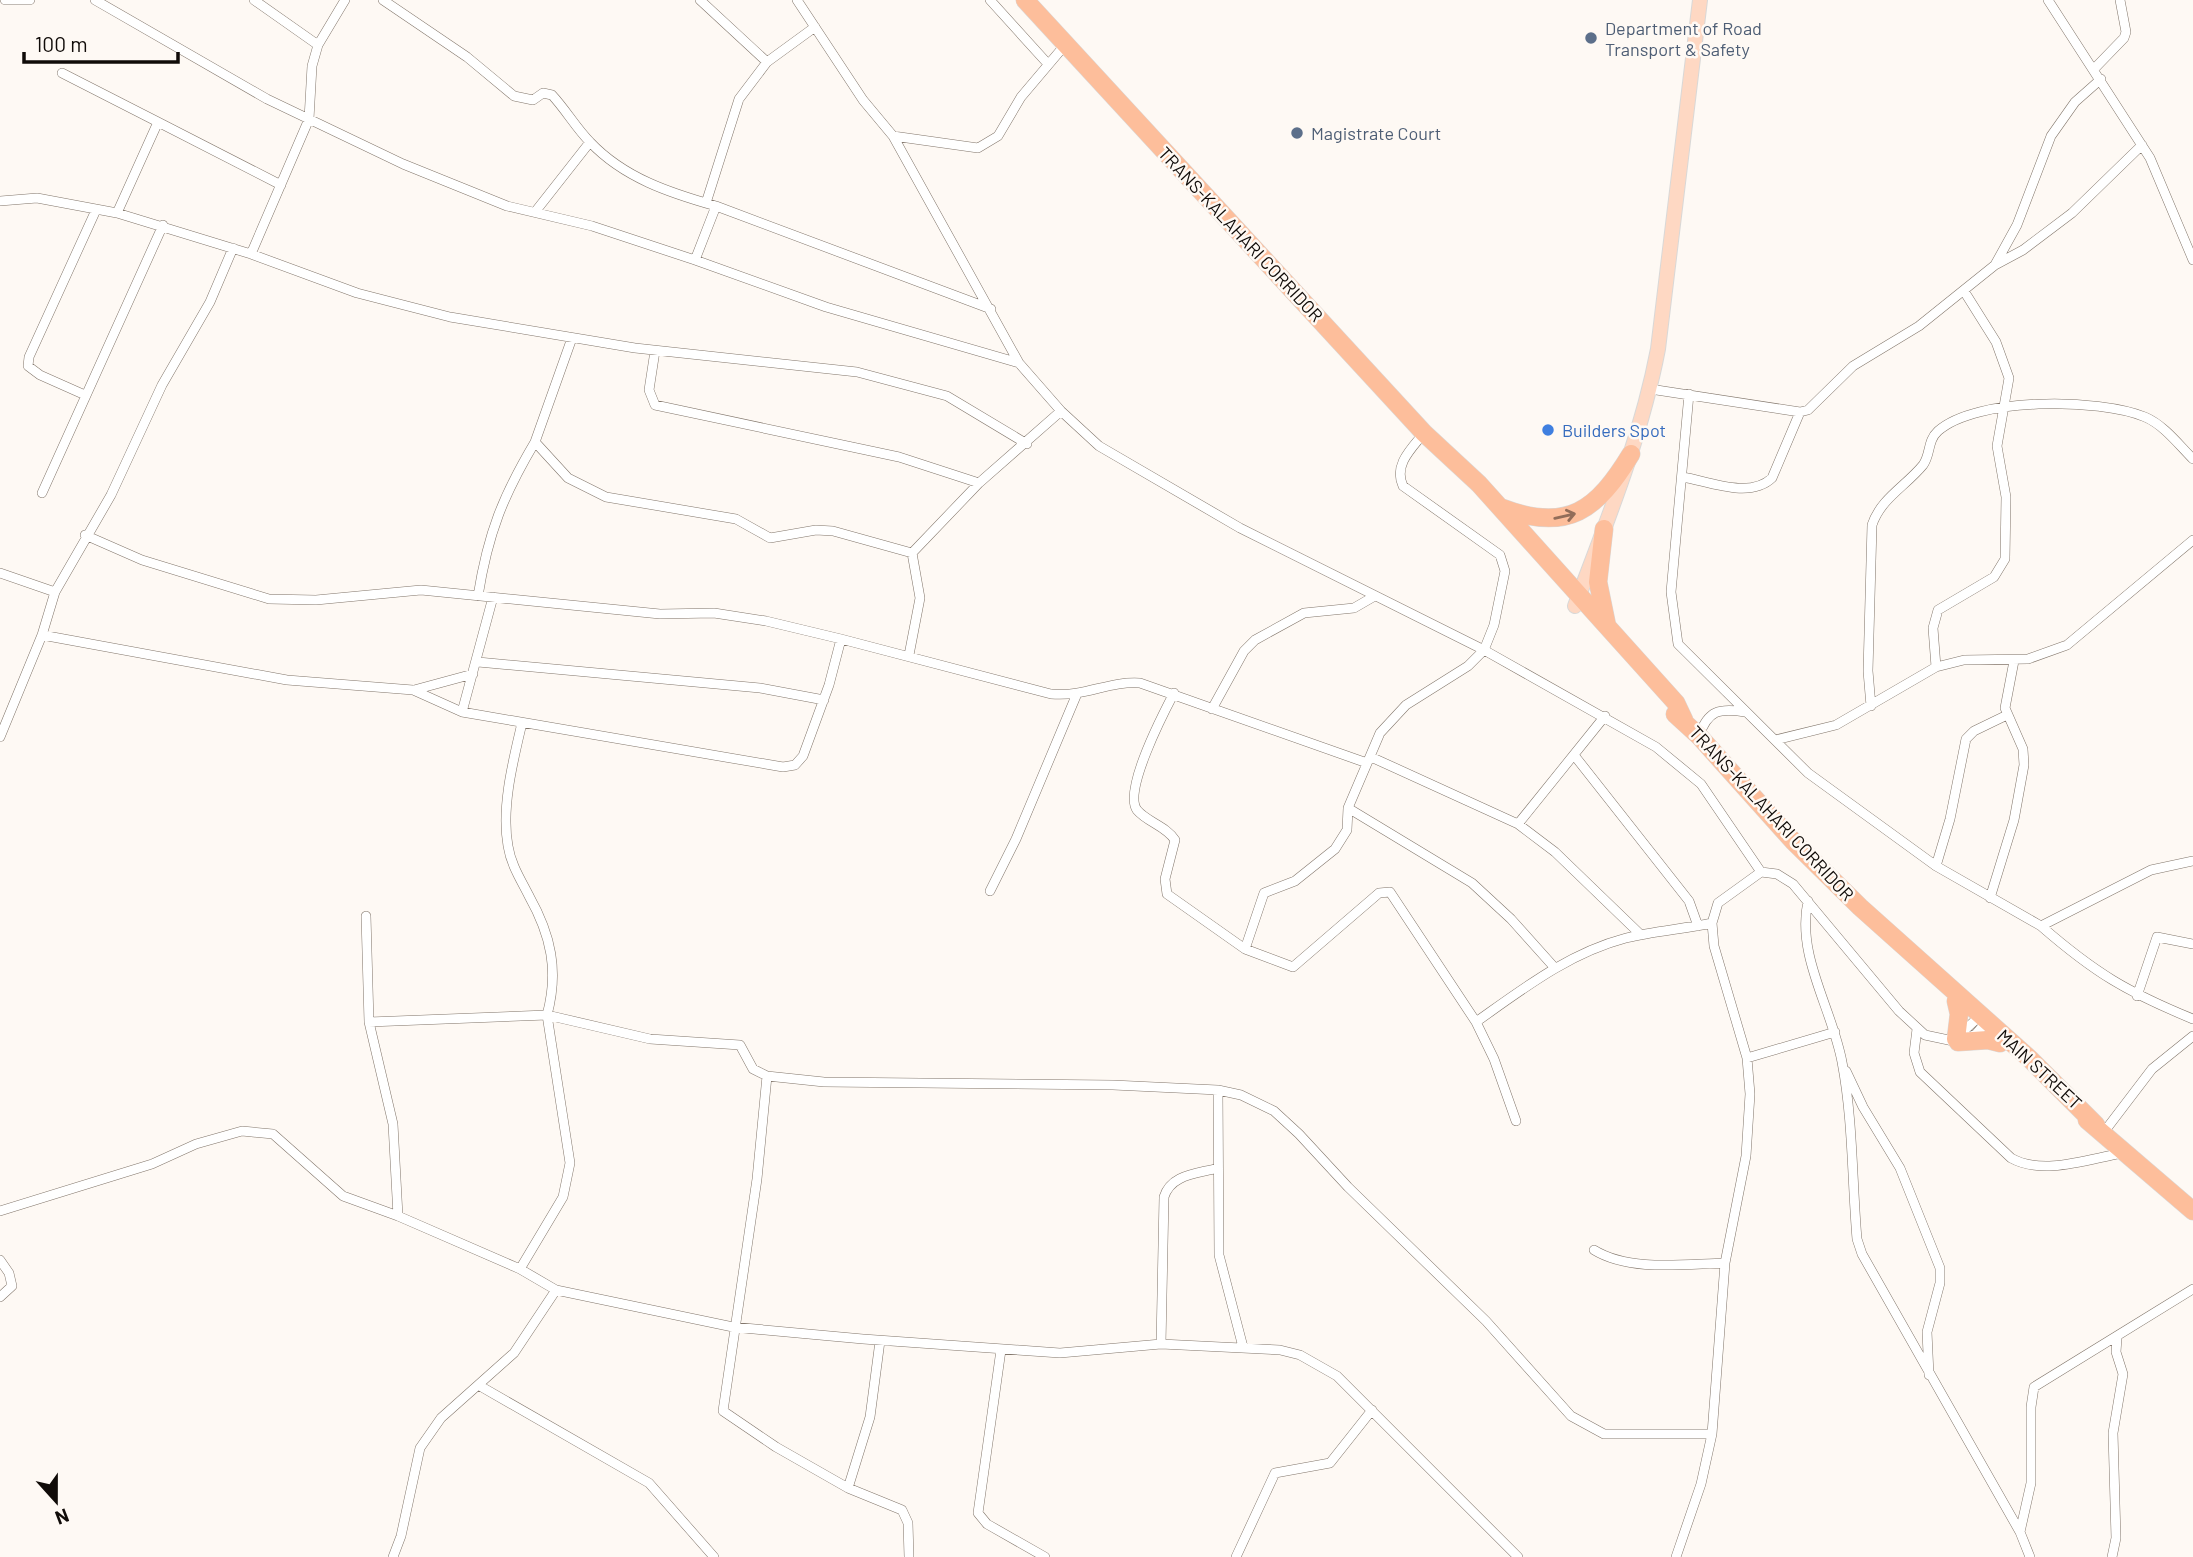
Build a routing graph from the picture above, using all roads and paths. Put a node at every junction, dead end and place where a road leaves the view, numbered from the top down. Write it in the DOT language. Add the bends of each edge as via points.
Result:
graph roads {
  1 [pos="5,0"];
  2 [pos="30,0"];
  3 [pos="95,0"];
  4 [pos="254,0"];
  5 [pos="345,0"];
  6 [pos="383,0"];
  7 [pos="700,0"];
  8 [pos="797,0"];
  9 [pos="990,0"];
  10 [pos="1025,0"];
  11 [pos="1700,0"];
  12 [pos="2048,0"];
  13 [pos="2120,0"];
  14 [pos="815,27"];
  15 [pos="318,45"];
  16 [pos="1065,45"];
  17 [pos="767,62"];
  18 [pos="1048,64"];
  19 [pos="2094,69"];
  20 [pos="62,73"];
  21 [pos="2101,79"];
  22 [pos="309,119"];
  23 [pos="158,122"];
  24 [pos="893,136"];
  25 [pos="590,142"];
  26 [pos="2142,145"];
  27 [pos="281,185"];
  28 [pos="0,201"];
  29 [pos="706,203"];
  30 [pos="716,206"];
  31 [pos="96,210"];
  32 [pos="535,212"];
  33 [pos="117,213"];
  34 [pos="163,225"];
  35 [pos="233,248"];
  36 [pos="251,254"];
  37 [pos="695,260"];
  38 [pos="2193,260"];
  39 [pos="1995,265"];
  40 [pos="1964,291"];
  41 [pos="991,309"];
  42 [pos="572,338"];
  43 [pos="655,351"];
  44 [pos="1019,363"];
  45 [pos="1650,389"];
  46 [pos="1689,394"];
  47 [pos="85,395"];
  48 [pos="2006,408"];
  49 [pos="1061,411"];
  50 [pos="1800,412"];
  51 [pos="1424,433"];
  52 [pos="535,442"];
  53 [pos="1027,444"];
  54 [pos="1630,454"];
  55 [pos="2193,459"];
  56 [pos="1458,467"];
  57 [pos="1683,477"];
  58 [pos="979,483"];
  59 [pos="43,493"];
  60 [pos="1499,507"];
  61 [pos="1604,529"];
  62 [pos="85,535"];
  63 [pos="2193,540"];
  64 [pos="912,553"];
  65 [pos="0,573"];
  66 [pos="55,592"];
  67 [pos="478,596"];
  68 [pos="493,597"];
  69 [pos="1374,597"];
  70 [pos="1577,601"];
  71 [pos="1608,629"];
  72 [pos="42,635"];
  73 [pos="841,639"];
  74 [pos="1484,650"];
  75 [pos="909,655"];
  76 [pos="2014,661"];
  77 [pos="478,662"];
  78 [pos="1936,667"];
  79 [pos="473,674"];
  80 [pos="413,690"];
  81 [pos="1174,693"];
  82 [pos="1076,696"];
  83 [pos="824,700"];
  84 [pos="1871,706"];
  85 [pos="4,709"];
  86 [pos="1212,709"];
  87 [pos="462,712"];
  88 [pos="1745,712"];
  89 [pos="1605,716"];
  90 [pos="2006,716"];
  91 [pos="1684,720"];
  92 [pos="522,723"];
  93 [pos="1699,736"];
  94 [pos="0,737"];
  95 [pos="1775,740"];
  96 [pos="1574,755"];
  97 [pos="1369,760"];
  98 [pos="1348,808"];
  99 [pos="1518,824"];
  100 [pos="2193,861"];
  101 [pos="1936,866"];
  102 [pos="1761,872"];
  103 [pos="990,891"];
  104 [pos="1990,898"];
  105 [pos="1808,901"];
  106 [pos="1860,907"];
  107 [pos="366,916"];
  108 [pos="1712,923"];
  109 [pos="1698,926"];
  110 [pos="2041,926"];
  111 [pos="2193,931"];
  112 [pos="1641,935"];
  113 [pos="2192,944"];
  114 [pos="1245,949"];
  115 [pos="1553,967"];
  116 [pos="2137,996"];
  117 [pos="1956,1000"];
  118 [pos="547,1015"];
  119 [pos="2193,1019"];
  120 [pos="1983,1020"];
  121 [pos="369,1022"];
  122 [pos="1476,1022"];
  123 [pos="1917,1029"];
  124 [pos="1835,1032"];
  125 [pos="2193,1036"];
  126 [pos="1954,1041"];
  127 [pos="2000,1043"];
  128 [pos="1747,1058"];
  129 [pos="1842,1063"];
  130 [pos="767,1076"];
  131 [pos="1218,1090"];
  132 [pos="1516,1121"];
  133 [pos="2100,1129"];
  134 [pos="2128,1153"];
  135 [pos="1218,1168"];
  136 [pos="0,1211"];
  137 [pos="2193,1211"];
  138 [pos="398,1216"];
  139 [pos="1594,1250"];
  140 [pos="0,1260"];
  141 [pos="1725,1263"];
  142 [pos="520,1269"];
  143 [pos="2193,1289"];
  144 [pos="556,1290"];
  145 [pos="0,1297"];
  146 [pos="733,1327"];
  147 [pos="2117,1338"];
  148 [pos="880,1341"];
  149 [pos="1161,1344"];
  150 [pos="1242,1347"];
  151 [pos="1001,1350"];
  152 [pos="1929,1376"];
  153 [pos="480,1386"];
  154 [pos="1372,1410"];
  155 [pos="1712,1434"];
  156 [pos="848,1488"];
  157 [pos="2020,1532"];
  158 [pos="393,1557"];
  159 [pos="714,1557"];
  160 [pos="909,1557"];
  161 [pos="1045,1557"];
  162 [pos="1236,1557"];
  163 [pos="1518,1557"];
  164 [pos="1676,1557"];
  165 [pos="2030,1557"];
  166 [pos="2112,1557"];
  1 -- 2 [label="street"];
  3 -- 22 [label="street"];
  4 -- 15 [label="street"];
  5 -- 15 [label="street"];
  6 -- 25 [label="street" via="467,57 514,96 533,100 543,93 552,96"];
  7 -- 17 [label="street"];
  8 -- 14 [label="street"];
  9 -- 18 [label="street"];
  10 -- 16 [label="highway, TRANS-KALAHARI CORRIDOR"];
  11 -- 45 [label="main road"];
  12 -- 19 [label="street"];
  13 -- 19 [label="street" via="2124,38"];
  14 -- 17 [label="street"];
  14 -- 24 [label="street"];
  15 -- 22 [label="street"];
  16 -- 18 [label="street"];
  16 -- 51 [label="highway, TRANS-KALAHARI CORRIDOR"];
  17 -- 29 [label="street" via="739,100"];
  18 -- 24 [label="street" via="988,145 978,148"];
  19 -- 21 [label="street"];
  20 -- 23 [label="street"];
  21 -- 26 [label="street"];
  21 -- 39 [label="street" via="2076,102 2051,136 2017,225"];
  22 -- 27 [label="street"];
  22 -- 32 [label="street" via="472,194"];
  23 -- 27 [label="street"];
  23 -- 33 [label="street"];
  24 -- 41 [label="street"];
  25 -- 29 [label="street" via="634,175"];
  25 -- 32 [label="street"];
  26 -- 38 [label="street"];
  26 -- 39 [label="street" via="2072,213"];
  27 -- 36 [label="street"];
  28 -- 31 [label="street" via="37,198"];
  29 -- 30 [label="street"];
  30 -- 37 [label="street"];
  30 -- 41 [label="street"];
  31 -- 33 [label="street"];
  31 -- 47 [label="street" via="28,366"];
  32 -- 37 [label="street"];
  33 -- 34 [label="street"];
  34 -- 35 [label="street"];
  34 -- 47 [label="street"];
  35 -- 36 [label="street"];
  35 -- 62 [label="street" via="111,495"];
  36 -- 42 [label="street" via="400,305"];
  37 -- 44 [label="street" via="826,307"];
  39 -- 40 [label="street"];
  40 -- 48 [label="street" via="2004,358 2009,378"];
  40 -- 50 [label="street" via="1919,326 1853,366 1818,402"];
  41 -- 44 [label="street"];
  42 -- 43 [label="street"];
  42 -- 52 [label="street"];
  43 -- 53 [label="street" via="857,372 947,396"];
  43 -- 58 [label="street" via="649,390 655,405 899,457"];
  44 -- 49 [label="street"];
  45 -- 46 [label="street"];
  45 -- 54 [label="main road"];
  46 -- 50 [label="street"];
  46 -- 57 [label="street"];
  47 -- 59 [label="street"];
  48 -- 55 [label="street" via="2105,405 2158,424"];
  48 -- 78 [label="street" via="1997,446 2006,497 2005,559 1994,577 1938,610 1933,628"];
  48 -- 84 [label="street" via="1972,414 1937,432 1923,464 1876,514 1870,537"];
  49 -- 53 [label="street"];
  49 -- 69 [label="street" via="1098,446 1143,475"];
  50 -- 57 [label="street" via="1766,484 1745,489"];
  51 -- 56 [label="highway, TRANS-KALAHARI CORRIDOR"];
  51 -- 74 [label="street" via="1400,469 1403,486 1500,555 1504,563 1494,625"];
  52 -- 64 [label="street" via="568,478 606,497 736,519 770,538 832,531"];
  52 -- 67 [label="street" via="504,496"];
  53 -- 58 [label="street"];
  60 -- 54 [label="highway, one-way" via="1531,518 1573,515 1606,492"];
  54 -- 61 [label="main road"];
  56 -- 60 [label="highway, TRANS-KALAHARI CORRIDOR"];
  56 -- 70 [label="highway, TRANS-KALAHARI CORRIDOR" via="1472,489"];
  57 -- 88 [label="street" via="1671,592 1678,644"];
  58 -- 64 [label="street"];
  60 -- 70 [label="highway, TRANS-KALAHARI CORRIDOR"];
  61 -- 70 [label="main road"];
  61 -- 71 [label="highway" via="1598,582"];
  62 -- 66 [label="street"];
  62 -- 67 [label="street" via="142,560 269,599 316,600 421,590"];
  63 -- 76 [label="street" via="2067,645"];
  64 -- 75 [label="street" via="920,598"];
  65 -- 66 [label="street"];
  66 -- 72 [label="street"];
  67 -- 68 [label="street"];
  68 -- 73 [label="street" via="660,614 714,613"];
  68 -- 77 [label="street"];
  69 -- 74 [label="street"];
  69 -- 86 [label="street" via="1354,608 1304,614 1255,640 1244,651"];
  70 -- 71 [label="highway, TRANS-KALAHARI CORRIDOR"];
  70 -- 91 [label="highway, TRANS-KALAHARI CORRIDOR" via="1669,710"];
  71 -- 91 [label="highway, TRANS-KALAHARI CORRIDOR" via="1676,704"];
  72 -- 80 [label="street" via="287,680"];
  72 -- 85 [label="street"];
  73 -- 75 [label="street"];
  73 -- 83 [label="street"];
  74 -- 89 [label="street"];
  74 -- 97 [label="street" via="1468,666 1406,705 1380,733"];
  75 -- 82 [label="street" via="1015,687"];
  76 -- 78 [label="street" via="1964,660"];
  76 -- 90 [label="street"];
  77 -- 79 [label="street"];
  77 -- 83 [label="street" via="760,688"];
  78 -- 84 [label="street"];
  79 -- 80 [label="street"];
  79 -- 87 [label="street"];
  80 -- 87 [label="street"];
  81 -- 82 [label="street" via="1124,682"];
  81 -- 86 [label="street"];
  81 -- 114 [label="street" via="1152,737 1135,804 1175,840 1165,879 1167,894"];
  82 -- 103 [label="street"];
  83 -- 92 [label="street" via="803,756 789,767"];
  84 -- 95 [label="street" via="1836,725"];
  85 -- 94 [label="street"];
  86 -- 97 [label="street"];
  87 -- 92 [label="street"];
  88 -- 93 [label="street" via="1712,712"];
  88 -- 95 [label="street"];
  89 -- 96 [label="street"];
  89 -- 102 [label="street" via="1656,747 1701,784"];
  90 -- 101 [label="street" via="1966,739"];
  90 -- 104 [label="street" via="2023,749 2024,765 2014,820"];
  91 -- 93 [label="highway, TRANS-KALAHARI CORRIDOR"];
  92 -- 118 [label="street" via="509,791 507,845 552,953 555,969"];
  93 -- 106 [label="highway, TRANS-KALAHARI CORRIDOR" via="1793,841"];
  95 -- 101 [label="street" via="1808,773"];
  96 -- 99 [label="street"];
  96 -- 109 [label="street" via="1689,901"];
  97 -- 98 [label="street"];
  97 -- 99 [label="street"];
  98 -- 114 [label="street" via="1347,830 1335,849 1296,881 1264,893"];
  98 -- 115 [label="street" via="1472,883"];
  99 -- 112 [label="street" via="1555,852"];
  100 -- 110 [label="street" via="2151,870"];
  101 -- 104 [label="street"];
  102 -- 105 [label="street" via="1777,874"];
  102 -- 108 [label="street" via="1718,903"];
  104 -- 110 [label="street"];
  105 -- 123 [label="street"];
  105 -- 124 [label="street" via="1803,923 1807,948"];
  106 -- 117 [label="highway, TRANS-KALAHARI CORRIDOR" via="1899,950"];
  106 -- 120 [label="highway, TRANS-KALAHARI CORRIDOR"];
  107 -- 121 [label="street"];
  108 -- 109 [label="street"];
  108 -- 128 [label="street" via="1714,946"];
  109 -- 112 [label="street"];
  110 -- 116 [label="street" via="2087,966"];
  111 -- 113 [label="street"];
  112 -- 115 [label="street"];
  113 -- 116 [label="street" via="2157,937"];
  114 -- 122 [label="street" via="1293,967 1378,893 1390,892"];
  115 -- 122 [label="street"];
  116 -- 119 [label="street"];
  117 -- 120 [label="highway, TRANS-KALAHARI CORRIDOR"];
  117 -- 126 [label="highway" via="1959,1014"];
  118 -- 121 [label="street"];
  118 -- 130 [label="street" via="650,1039 740,1045 753,1069"];
  118 -- 142 [label="street" via="570,1163 563,1197"];
  120 -- 126 [label="street"];
  120 -- 127 [label="highway, MAIN STREET"];
  120 -- 133 [label="highway, MAIN STREET"];
  121 -- 138 [label="street" via="393,1124"];
  122 -- 132 [label="street"];
  123 -- 126 [label="street"];
  123 -- 134 [label="street" via="1914,1053 1920,1072 2024,1166"];
  124 -- 128 [label="street"];
  124 -- 129 [label="street"];
  125 -- 133 [label="street" via="2152,1069"];
  126 -- 127 [label="highway"];
  127 -- 133 [label="highway, MAIN STREET"];
  128 -- 141 [label="street" via="1746,1156"];
  129 -- 152 [label="street" via="1857,1239 1867,1267"];
  129 -- 152 [label="street" via="1900,1168 1940,1268 1927,1332"];
  130 -- 131 [label="street" via="807,1081"];
  130 -- 146 [label="street" via="748,1244"];
  131 -- 135 [label="street"];
  131 -- 155 [label="street" via="1258,1101 1299,1134 1486,1321 1571,1416 1604,1434"];
  133 -- 134 [label="highway, MAIN STREET"];
  134 -- 137 [label="highway, MAIN STREET"];
  135 -- 149 [label="street" via="1175,1179 1167,1186"];
  135 -- 150 [label="street" via="1219,1255"];
  136 -- 138 [label="street" via="243,1131 273,1134 343,1196"];
  138 -- 142 [label="street"];
  139 -- 141 [label="street" via="1647,1264"];
  140 -- 145 [label="street" via="12,1286"];
  141 -- 155 [label="street"];
  142 -- 144 [label="street"];
  143 -- 147 [label="street"];
  144 -- 146 [label="street"];
  144 -- 153 [label="street" via="526,1338"];
  146 -- 148 [label="street"];
  146 -- 156 [label="street" via="724,1414"];
  147 -- 157 [label="street" via="2034,1387 2031,1483"];
  147 -- 166 [label="street" via="2123,1374 2113,1433 2116,1538"];
  148 -- 151 [label="street"];
  148 -- 156 [label="street" via="870,1417"];
  149 -- 150 [label="street"];
  149 -- 151 [label="street" via="1060,1353"];
  150 -- 154 [label="street" via="1280,1350 1317,1363"];
  151 -- 161 [label="street" via="978,1513 986,1524"];
  152 -- 157 [label="street"];
  153 -- 158 [label="street" via="441,1418 420,1448"];
  153 -- 159 [label="street" via="649,1483"];
  154 -- 162 [label="street" via="1330,1462 1275,1473"];
  154 -- 163 [label="street"];
  155 -- 164 [label="street"];
  156 -- 160 [label="street" via="902,1510 908,1523"];
  157 -- 165 [label="street"];
}
